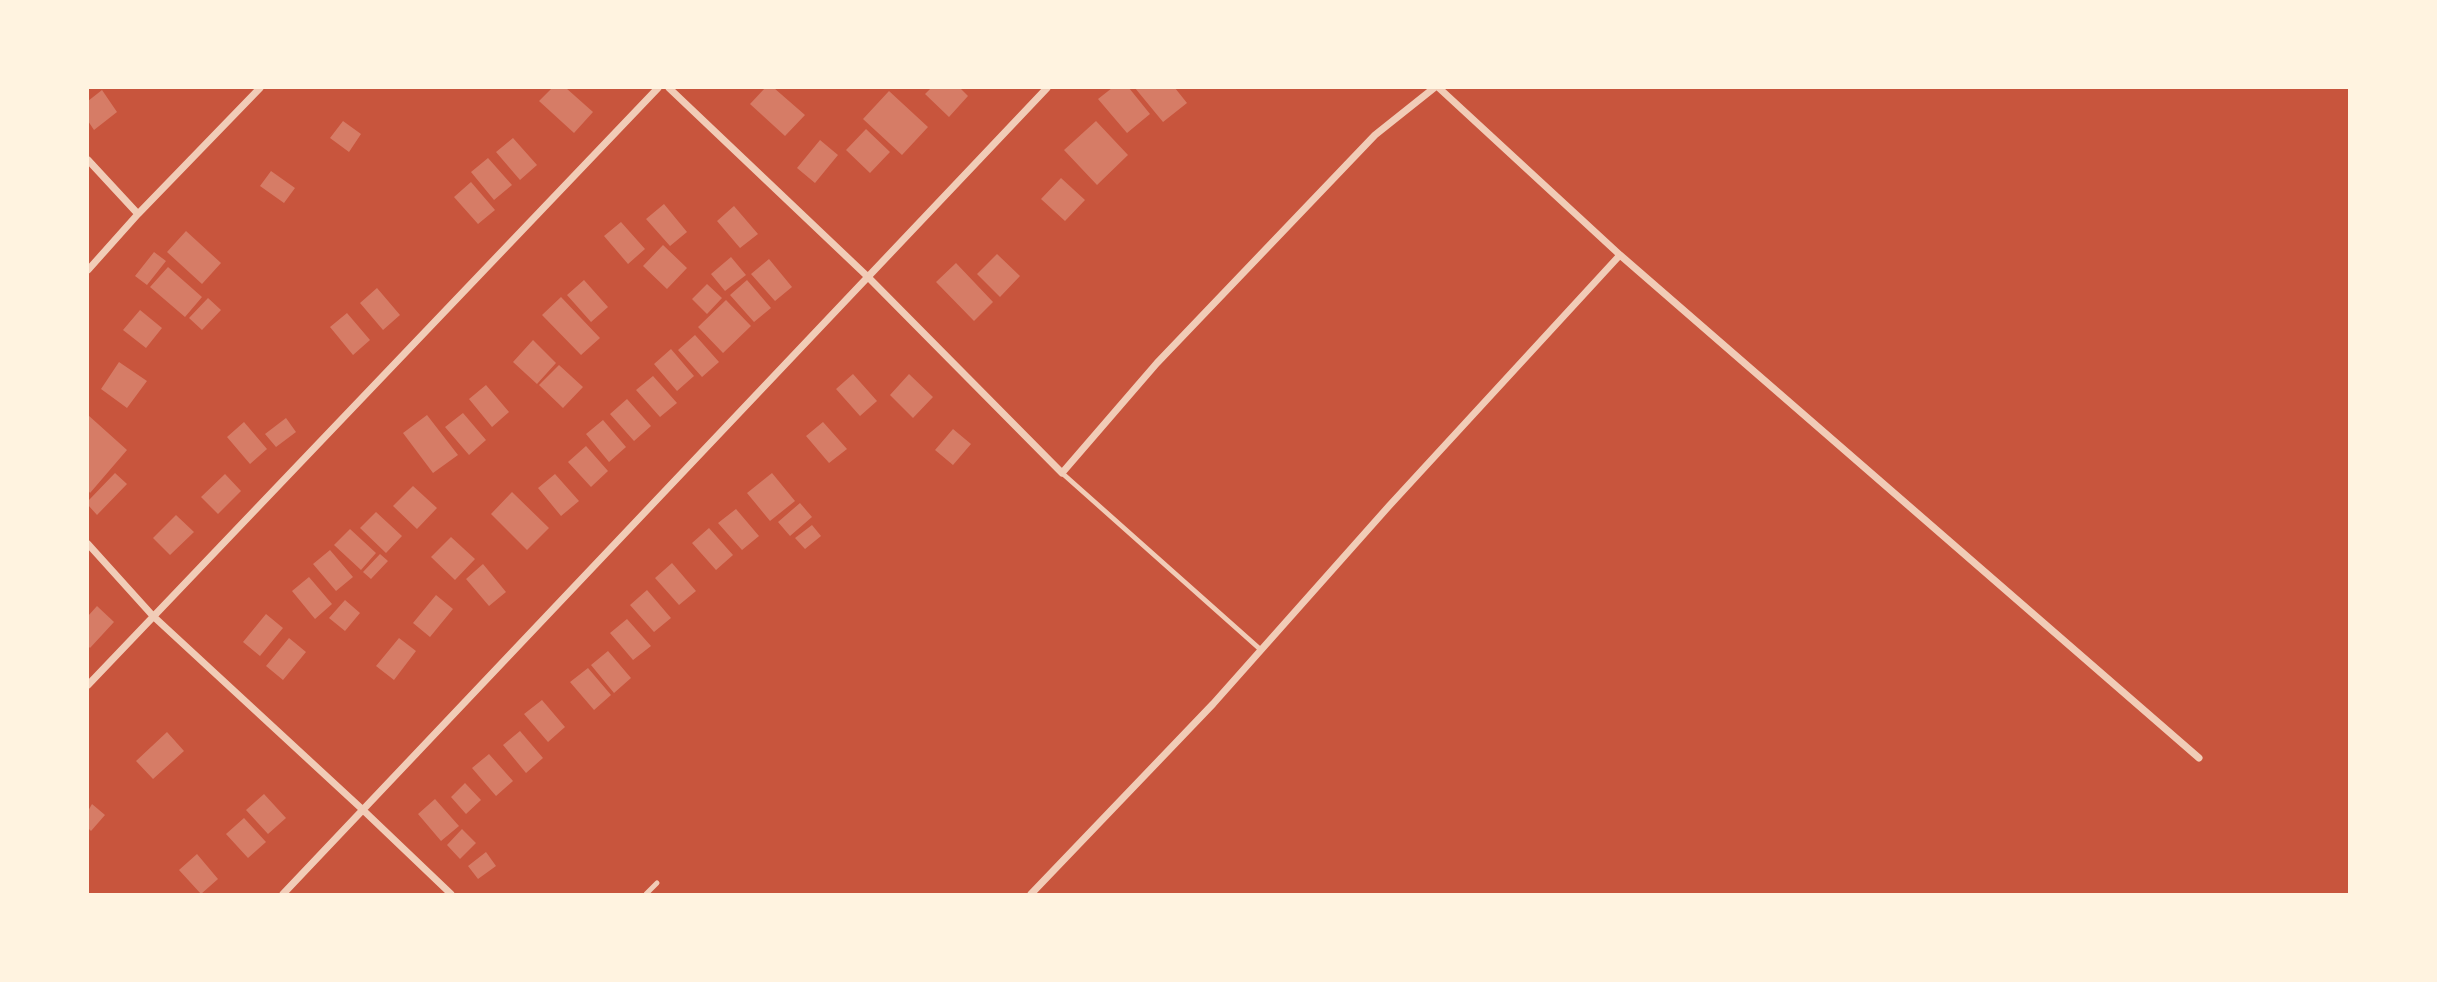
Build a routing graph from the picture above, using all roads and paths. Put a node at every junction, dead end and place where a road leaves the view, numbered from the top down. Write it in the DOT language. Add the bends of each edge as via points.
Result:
graph roads {
  1 [pos="260,88"];
  2 [pos="658,88"];
  3 [pos="669,88"];
  4 [pos="1047,88"];
  5 [pos="1436,88"];
  6 [pos="88,160"];
  7 [pos="138,214"];
  8 [pos="1620,255"];
  9 [pos="88,270"];
  10 [pos="868,276"];
  11 [pos="1062,473"];
  12 [pos="88,544"];
  13 [pos="153,616"];
  14 [pos="1261,650"];
  15 [pos="88,685"];
  16 [pos="2199,758"];
  17 [pos="363,810"];
  18 [pos="657,883"];
  19 [pos="283,894"];
  20 [pos="451,894"];
  21 [pos="646,894"];
  22 [pos="1031,894"];
  1 -- 7 [label="street"];
  2 -- 13 [label="street"];
  3 -- 10 [label="street"];
  4 -- 10 [label="street"];
  5 -- 8 [label="street"];
  5 -- 11 [label="street" via="1366,145 1157,363"];
  6 -- 7 [label="street"];
  7 -- 9 [label="street"];
  8 -- 14 [label="street"];
  8 -- 16 [label="street"];
  10 -- 11 [label="street"];
  10 -- 17 [label="street"];
  11 -- 14 [label="lane"];
  12 -- 13 [label="street"];
  13 -- 15 [label="street"];
  13 -- 17 [label="street"];
  14 -- 22 [label="street"];
  17 -- 19 [label="street"];
  17 -- 20 [label="street"];
  18 -- 21 [label="lane"];
}
